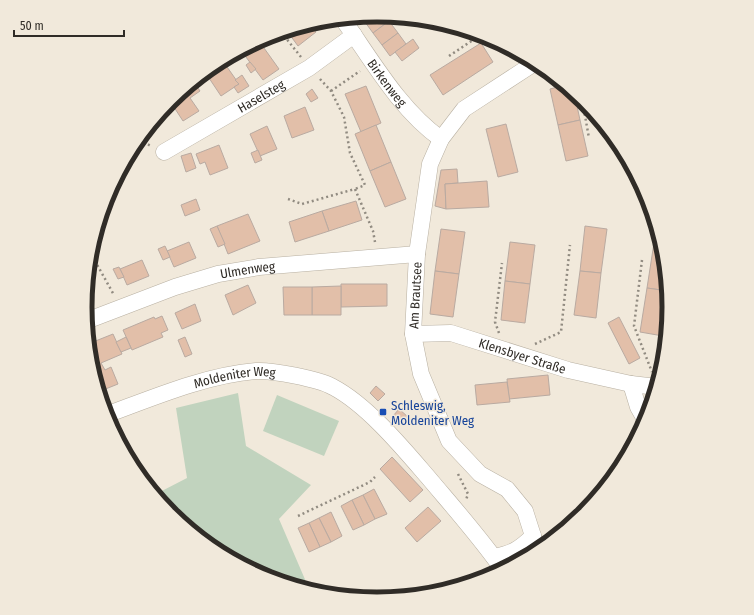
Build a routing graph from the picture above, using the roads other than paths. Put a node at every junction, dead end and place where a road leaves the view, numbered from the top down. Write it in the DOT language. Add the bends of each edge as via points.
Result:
graph roads {
  1 [pos="346,24"];
  2 [pos="354,34"];
  3 [pos="530,66"];
  4 [pos="441,139"];
  5 [pos="164,152"];
  6 [pos="417,254"];
  7 [pos="92,319"];
  8 [pos="413,334"];
  9 [pos="631,384"];
  10 [pos="651,386"];
  11 [pos="112,413"];
  12 [pos="642,414"];
  13 [pos="533,536"];
  14 [pos="533,547"];
  15 [pos="494,557"];
  16 [pos="500,565"];
  1 -- 2 [label="street, Birkenweg"];
  2 -- 4 [label="street, Birkenweg" via="422,126"];
  2 -- 5 [label="street, Haselsteg" via="309,68"];
  3 -- 4 [label="street, Am Brautsee" via="464,109"];
  4 -- 6 [label="street, Am Brautsee" via="430,164"];
  6 -- 7 [label="street, Ulmenweg" via="259,267 218,274 175,287"];
  6 -- 8 [label="street, Am Brautsee"];
  8 -- 9 [label="street, Klensbyer Straße" via="451,333 568,370"];
  8 -- 13 [label="street, Am Brautsee" via="421,374 449,441 480,474 507,489 525,511"];
  9 -- 10 [label="street, Klensbyer Straße"];
  9 -- 12 [label="street"];
  11 -- 15 [label="street, Moldeniter Weg" via="217,378 257,371 295,376 332,386 355,402 399,445"];
  13 -- 14 [label="street, Am Brautsee"];
  13 -- 15 [label="street" via="521,548"];
  15 -- 16 [label="street, Moldeniter Weg"];
}
